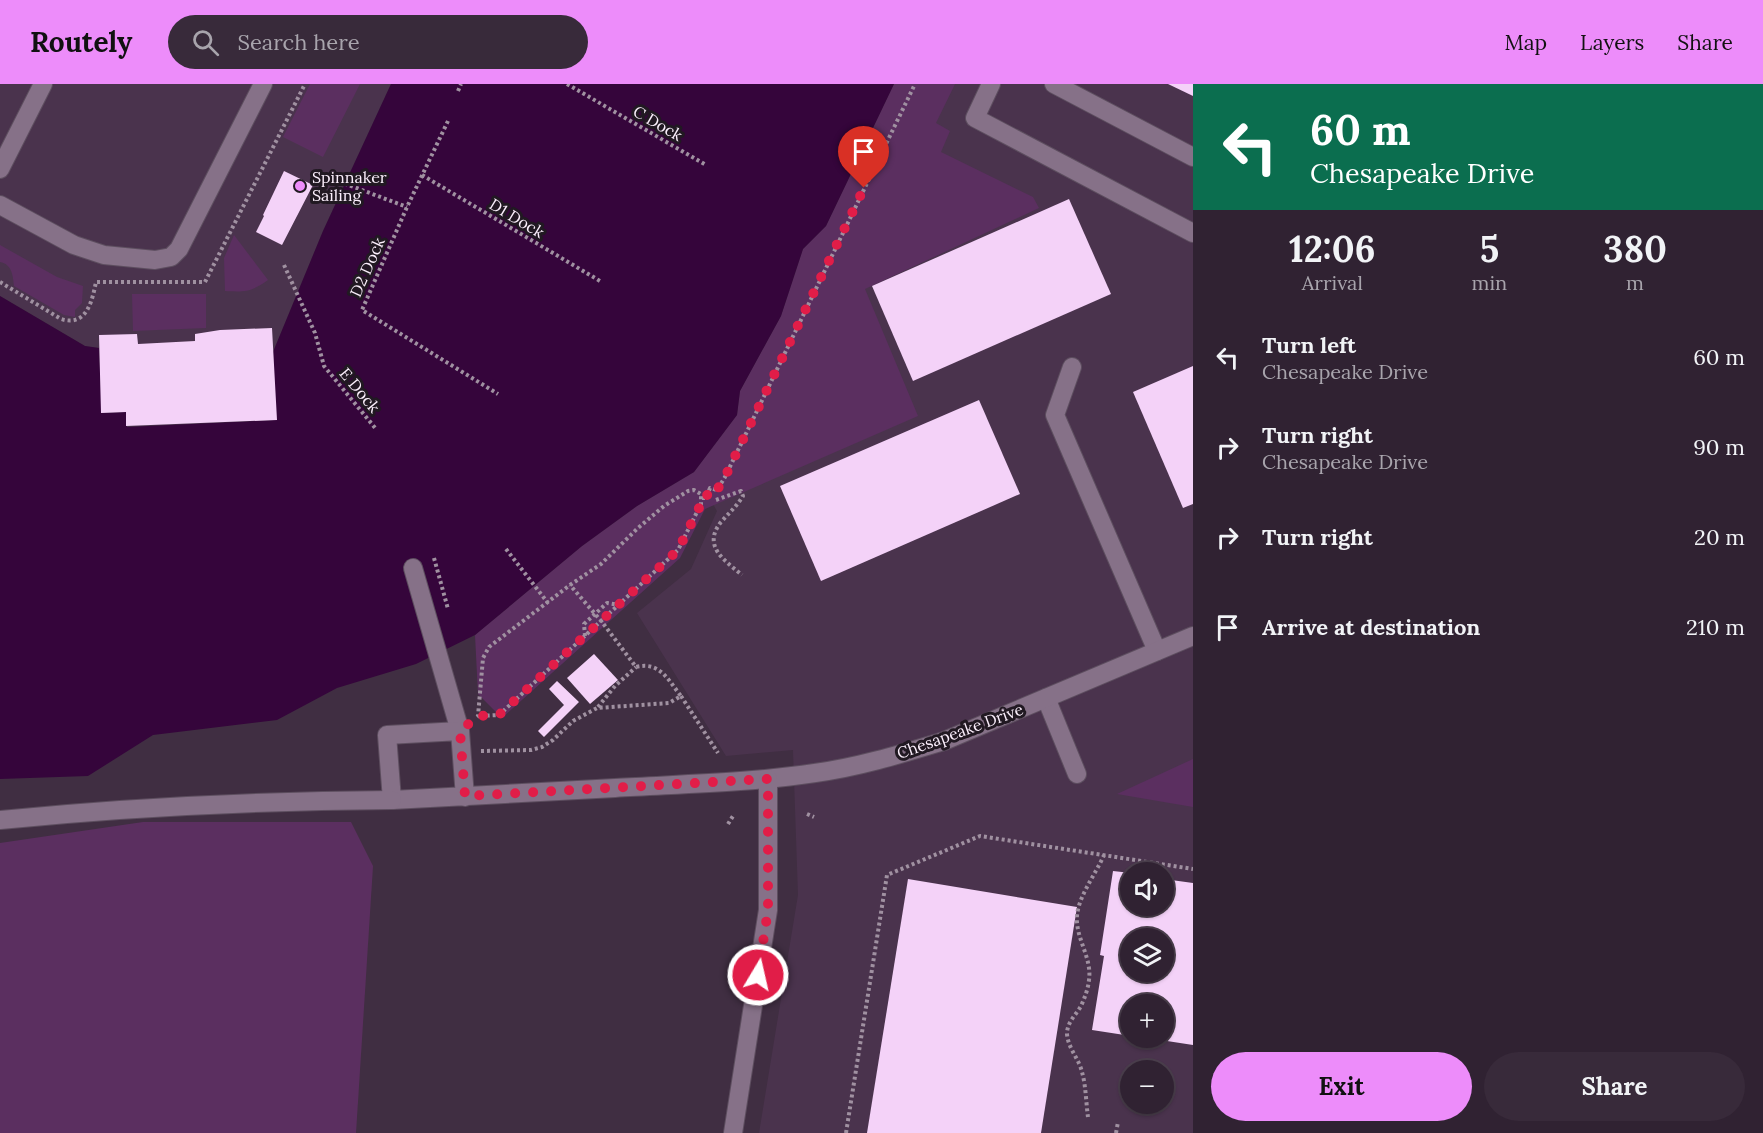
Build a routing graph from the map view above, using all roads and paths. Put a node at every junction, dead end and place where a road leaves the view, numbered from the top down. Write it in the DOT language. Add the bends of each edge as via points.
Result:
graph roads {
  1 [pos="43,84"];
  2 [pos="263,84"];
  3 [pos="305,84"];
  4 [pos="461,84"];
  5 [pos="567,84"];
  6 [pos="915,84"];
  7 [pos="991,84"];
  8 [pos="1054,84"];
  9 [pos="458,91"];
  10 [pos="448,122"];
  11 [pos="1193,158"];
  12 [pos="706,165"];
  13 [pos="0,169"];
  14 [pos="322,175"];
  15 [pos="423,175"];
  16 [pos="0,205"];
  17 [pos="407,207"];
  18 [pos="1193,233"];
  19 [pos="284,265"];
  20 [pos="600,281"];
  21 [pos="0,282"];
  22 [pos="96,282"];
  23 [pos="205,282"];
  24 [pos="1072,367"];
  25 [pos="498,394"];
  26 [pos="376,429"];
  27 [pos="702,498"];
  28 [pos="716,500"];
  29 [pos="506,549"];
  30 [pos="413,568"];
  31 [pos="742,575"];
  32 [pos="570,585"];
  33 [pos="548,603"];
  34 [pos="620,605"];
  35 [pos="595,614"];
  36 [pos="602,622"];
  37 [pos="1193,636"];
  38 [pos="585,637"];
  39 [pos="1157,651"];
  40 [pos="636,667"];
  41 [pos="681,696"];
  42 [pos="1046,698"];
  43 [pos="597,708"];
  44 [pos="478,716"];
  45 [pos="460,731"];
  46 [pos="480,750"];
  47 [pos="718,753"];
  48 [pos="1077,774"];
  49 [pos="768,779"];
  50 [pos="465,796"];
  51 [pos="392,800"];
  52 [pos="807,814"];
  53 [pos="734,816"];
  54 [pos="814,818"];
  55 [pos="0,820"];
  56 [pos="728,824"];
  57 [pos="1104,855"];
  58 [pos="1193,869"];
  59 [pos="1088,1117"];
  60 [pos="1118,1122"];
  61 [pos="733,1133"];
  62 [pos="846,1133"];
  63 [pos="1116,1133"];
  1 -- 13 [label="street"];
  2 -- 16 [label="street" via="171,258 104,255 74,245"];
  3 -- 23 [label="path"];
  4 -- 9 [label="path"];
  5 -- 12 [label="path, C Dock"];
  6 -- 27 [label="path" via="725,477 717,490 710,488 706,498"];
  7 -- 18 [label="street" via="975,118"];
  8 -- 11 [label="street"];
  10 -- 15 [label="path, D2 Dock"];
  14 -- 17 [label="path"];
  15 -- 17 [label="path, D2 Dock"];
  15 -- 20 [label="path, D1 Dock"];
  17 -- 25 [label="path, D2 Dock" via="362,310"];
  19 -- 26 [label="path, E Dock" via="315,333 324,366"];
  21 -- 22 [label="path" via="69,321 78,320 85,313"];
  24 -- 39 [label="street" via="1055,415"];
  27 -- 32 [label="path" via="694,490 681,494 647,519 601,564"];
  27 -- 34 [label="path" via="678,550"];
  28 -- 31 [label="path" via="741,490 743,496 736,507 714,532 714,548"];
  29 -- 33 [label="path"];
  30 -- 45 [label="street"];
  32 -- 33 [label="path"];
  32 -- 35 [label="path"];
  33 -- 44 [label="path" via="487,650"];
  34 -- 35 [label="path" via="607,603"];
  34 -- 36 [label="path"];
  35 -- 36 [label="path"];
  35 -- 38 [label="path" via="584,624"];
  36 -- 38 [label="path"];
  36 -- 40 [label="path"];
  37 -- 39 [label="street, Chesapeake Drive"];
  38 -- 44 [label="path" via="499,715"];
  39 -- 42 [label="street, Chesapeake Drive"];
  40 -- 41 [label="path" via="654,666"];
  40 -- 43 [label="path"];
  41 -- 43 [label="path" via="669,704"];
  41 -- 47 [label="path"];
  42 -- 48 [label="street"];
  42 -- 49 [label="street, Chesapeake Drive" via="944,741 901,754 835,770"];
  43 -- 46 [label="path" via="573,721 543,747"];
  44 -- 45 [label="path"];
  45 -- 50 [label="street"];
  45 -- 51 [label="street" via="387,735"];
  49 -- 50 [label="street, Chesapeake Drive"];
  49 -- 61 [label="street" via="768,910"];
  50 -- 51 [label="street, Chesapeake Drive"];
  51 -- 55 [label="street, Chesapeake Drive" via="131,809"];
  52 -- 54 [label="path"];
  53 -- 56 [label="path"];
  57 -- 58 [label="path"];
  57 -- 59 [label="path" via="1077,912 1090,976 1067,1032 1082,1071"];
  57 -- 62 [label="path" via="980,836 887,875"];
  60 -- 63 [label="path"];
}
